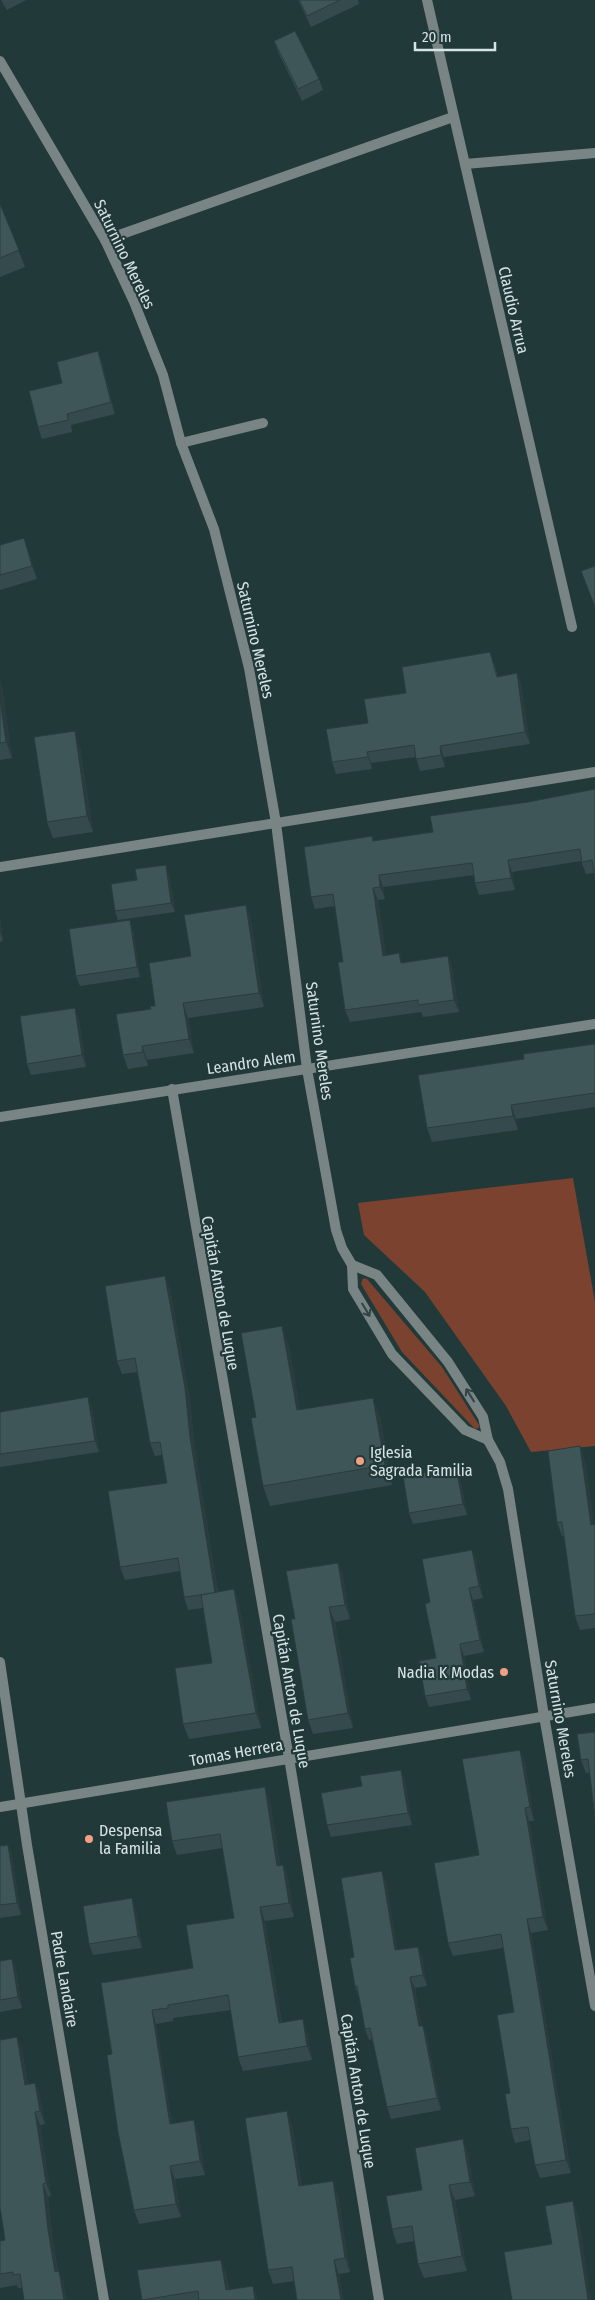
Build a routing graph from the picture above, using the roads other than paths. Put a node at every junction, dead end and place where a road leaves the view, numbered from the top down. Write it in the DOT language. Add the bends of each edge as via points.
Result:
graph roads {
  1 [pos="427,0"];
  2 [pos="0,61"];
  3 [pos="454,117"];
  4 [pos="595,153"];
  5 [pos="465,164"];
  6 [pos="105,240"];
  7 [pos="263,423"];
  8 [pos="181,443"];
  9 [pos="572,627"];
  10 [pos="595,772"];
  11 [pos="276,823"];
  12 [pos="0,867"];
  13 [pos="595,1024"];
  14 [pos="307,1069"];
  15 [pos="172,1089"];
  16 [pos="0,1117"];
  17 [pos="352,1265"];
  18 [pos="488,1440"];
  19 [pos="0,1662"];
  20 [pos="595,1708"];
  21 [pos="544,1716"];
  22 [pos="289,1758"];
  23 [pos="20,1804"];
  24 [pos="0,1807"];
  25 [pos="595,2006"];
  26 [pos="104,2300"];
  27 [pos="379,2300"];
  1 -- 3 [label="street, Claudio Arrua"];
  2 -- 6 [label="street, Saturnino Mereles"];
  3 -- 5 [label="street, Claudio Arrua"];
  3 -- 6 [label="street"];
  4 -- 5 [label="street"];
  5 -- 9 [label="street, Claudio Arrua"];
  6 -- 8 [label="street, Saturnino Mereles" via="163,375"];
  7 -- 8 [label="street"];
  8 -- 11 [label="street, Saturnino Mereles" via="214,529 249,668"];
  10 -- 11 [label="street"];
  11 -- 12 [label="street"];
  11 -- 14 [label="street, Saturnino Mereles"];
  13 -- 14 [label="street, Leandro Alem"];
  14 -- 15 [label="street, Leandro Alem"];
  14 -- 17 [label="street, Saturnino Mereles" via="336,1230"];
  15 -- 16 [label="street, Leandro Alem"];
  15 -- 22 [label="street, Capitán Anton de Luque"];
  18 -- 17 [label="street, Saturnino Mereles, one-way" via="483,1417 429,1335 377,1275"];
  17 -- 18 [label="street, Saturnino Mereles, one-way" via="353,1289 392,1354 465,1430"];
  18 -- 21 [label="street, Saturnino Mereles" via="500,1462 508,1489"];
  19 -- 23 [label="street, Padre Landaire"];
  20 -- 21 [label="street, Tomas Herrera"];
  21 -- 22 [label="street, Tomas Herrera"];
  21 -- 25 [label="street, Saturnino Mereles"];
  22 -- 23 [label="street, Tomas Herrera"];
  22 -- 27 [label="street, Capitán Anton de Luque"];
  23 -- 24 [label="street, Tomas Herrera"];
  23 -- 26 [label="street, Padre Landaire"];
}
